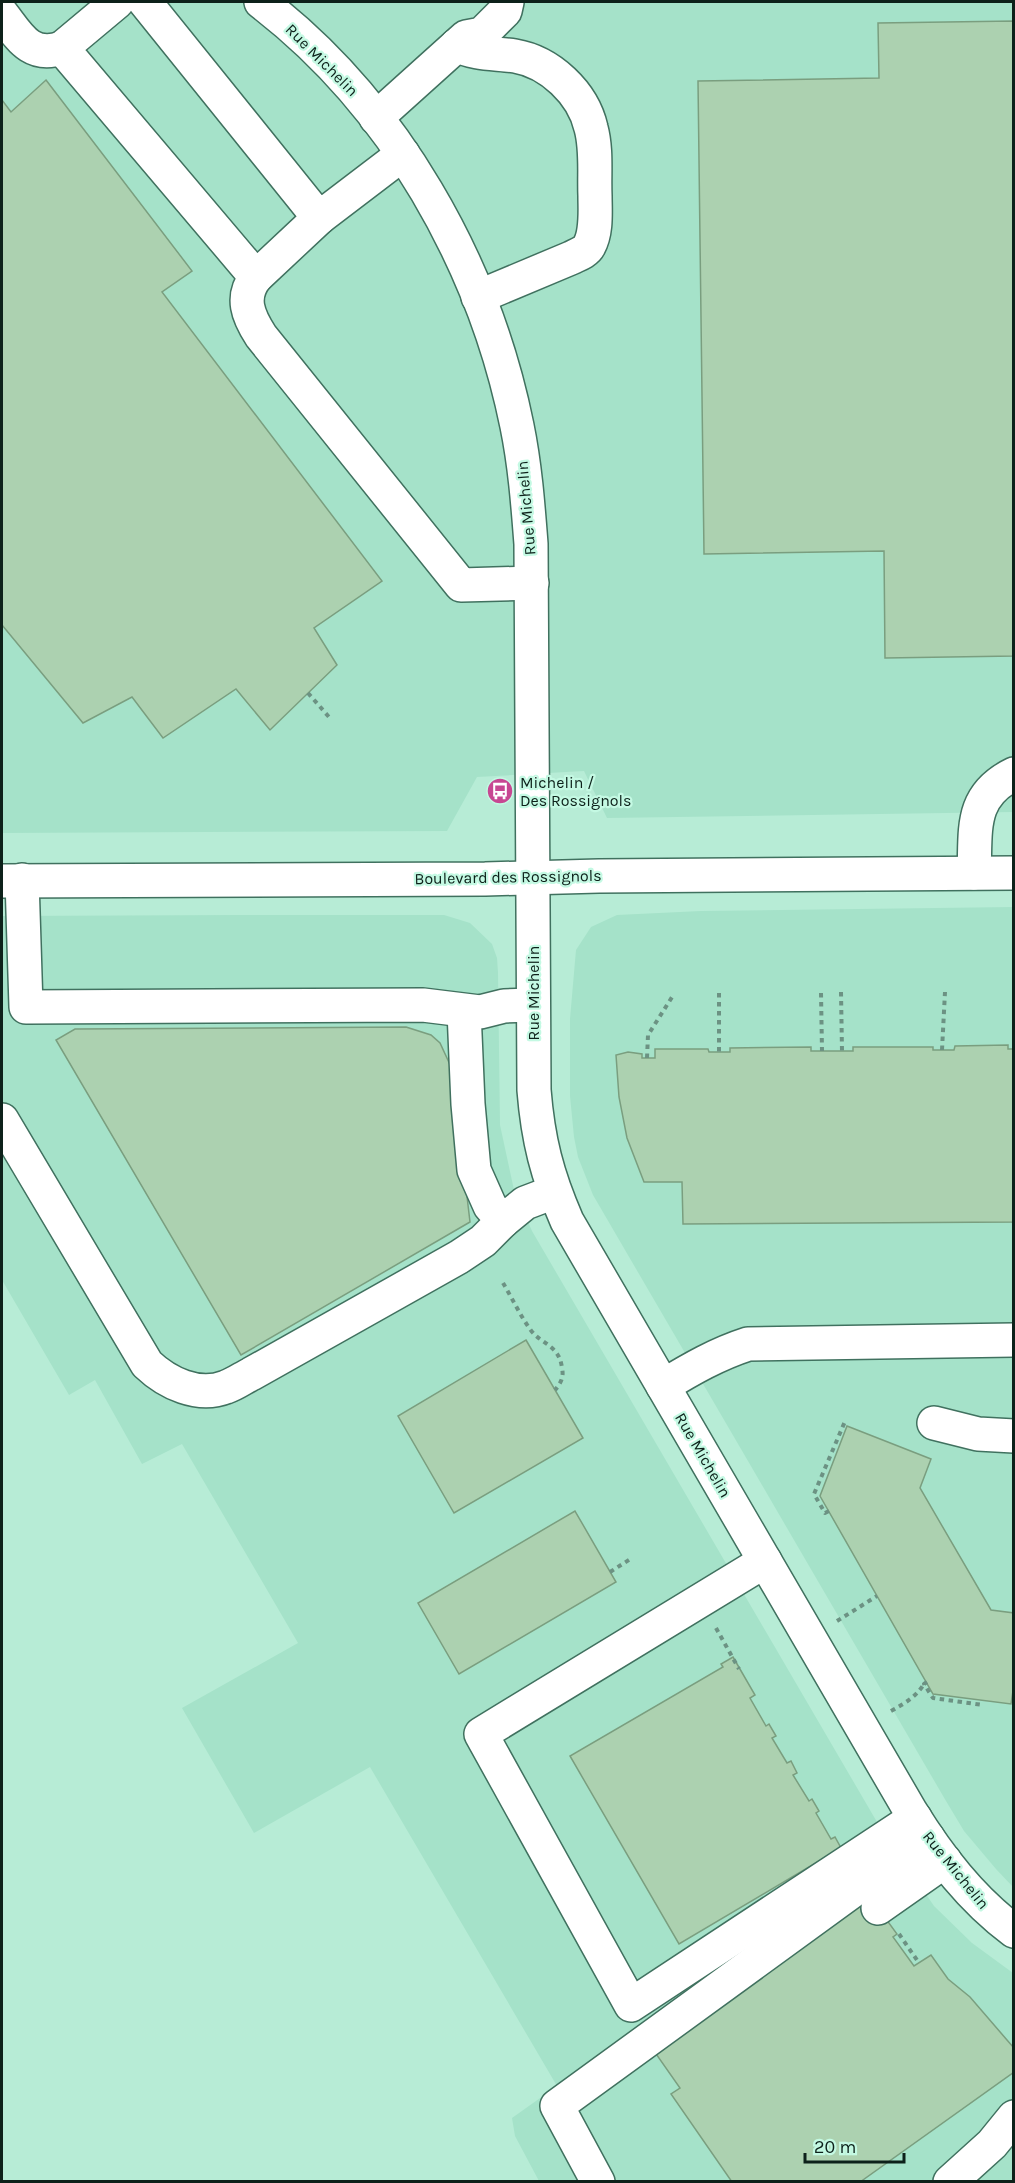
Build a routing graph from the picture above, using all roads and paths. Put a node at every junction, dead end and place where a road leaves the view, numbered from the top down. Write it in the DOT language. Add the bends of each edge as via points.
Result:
graph roads {
  1 [pos="117,2"];
  2 [pos="145,2"];
  3 [pos="261,2"];
  4 [pos="483,2"];
  5 [pos="507,2"];
  6 [pos="2,14"];
  7 [pos="462,41"];
  8 [pos="62,48"];
  9 [pos="376,118"];
  10 [pos="403,154"];
  11 [pos="319,218"];
  12 [pos="256,277"];
  13 [pos="478,297"];
  14 [pos="532,583"];
  15 [pos="308,693"];
  16 [pos="329,717"];
  17 [pos="1014,774"];
  18 [pos="974,873"];
  19 [pos="1014,873"];
  20 [pos="534,877"];
  21 [pos="12,880"];
  22 [pos="842,992"];
  23 [pos="945,992"];
  24 [pos="719,993"];
  25 [pos="821,993"];
  26 [pos="674,994"];
  27 [pos="533,1005"];
  28 [pos="464,1011"];
  29 [pos="14,1013"];
  30 [pos="942,1050"];
  31 [pos="822,1051"];
  32 [pos="842,1051"];
  33 [pos="719,1052"];
  34 [pos="647,1058"];
  35 [pos="2,1120"];
  36 [pos="554,1192"];
  37 [pos="503,1221"];
  38 [pos="503,1283"];
  39 [pos="1014,1340"];
  40 [pos="663,1386"];
  41 [pos="555,1390"];
  42 [pos="846,1419"];
  43 [pos="934,1423"];
  44 [pos="1014,1436"];
  45 [pos="829,1511"];
  46 [pos="633,1558"];
  47 [pos="765,1561"];
  48 [pos="610,1572"];
  49 [pos="877,1596"];
  50 [pos="710,1618"];
  51 [pos="837,1621"];
  52 [pos="739,1669"];
  53 [pos="983,1705"];
  54 [pos="889,1711"];
  55 [pos="929,1839"];
  56 [pos="888,1920"];
  57 [pos="1014,1930"];
  58 [pos="919,1963"];
  59 [pos="1014,2117"];
  60 [pos="598,2181"];
  61 [pos="950,2181"];
  1 -- 8 [label="street"];
  2 -- 11 [label="street"];
  3 -- 9 [label="street, Rue Michelin" via="331,65"];
  4 -- 7 [label="street" via="470,14"];
  5 -- 7 [label="street" via="506,11 482,34"];
  6 -- 8 [label="street" via="22,40 37,51"];
  7 -- 9 [label="street"];
  7 -- 13 [label="street" via="475,52 546,66 573,93 587,115 594,145 595,216 589,246 571,258"];
  8 -- 12 [label="street"];
  9 -- 10 [label="street, Rue Michelin"];
  10 -- 11 [label="street"];
  10 -- 13 [label="street, Rue Michelin" via="445,224"];
  11 -- 12 [label="street"];
  12 -- 14 [label="street" via="246,296 251,321 461,585"];
  13 -- 14 [label="street, Rue Michelin" via="517,426 529,514"];
  14 -- 20 [label="street, Rue Michelin"];
  15 -- 16 [label="path"];
  17 -- 18 [label="street" via="988,791 981,805 976,821"];
  18 -- 19 [label="street, Boulevard des Rossignols"];
  18 -- 20 [label="street, Boulevard des Rossignols"];
  20 -- 21 [label="street, Boulevard des Rossignols"];
  20 -- 27 [label="street, Rue Michelin"];
  21 -- 29 [label="street"];
  22 -- 32 [label="path"];
  23 -- 30 [label="path"];
  24 -- 33 [label="path"];
  25 -- 31 [label="path"];
  26 -- 34 [label="path" via="648,1035"];
  27 -- 28 [label="street"];
  27 -- 36 [label="street, Rue Michelin" via="536,1112"];
  28 -- 29 [label="street" via="423,1005"];
  28 -- 37 [label="street" via="474,1170 490,1206"];
  35 -- 37 [label="street" via="147,1364 177,1385 197,1390 226,1388 459,1257"];
  36 -- 37 [label="street" via="525,1203"];
  36 -- 40 [label="street, Rue Michelin"];
  38 -- 41 [label="path" via="531,1332 561,1358 563,1373"];
  39 -- 40 [label="street" via="748,1344 725,1351"];
  40 -- 47 [label="street, Rue Michelin"];
  42 -- 45 [label="path" via="814,1494 825,1513"];
  43 -- 44 [label="street" via="978,1434"];
  46 -- 48 [label="path"];
  47 -- 55 [label="street, Rue Michelin"];
  47 -- 55 [label="street" via="481,1734 631,2005"];
  49 -- 51 [label="path"];
  50 -- 52 [label="path"];
  53 -- 54 [label="path" via="933,1698 925,1683 909,1702"];
  55 -- 56 [label="street"];
  55 -- 57 [label="street, Rue Michelin" via="979,1900"];
  55 -- 60 [label="street" via="557,2106"];
  56 -- 58 [label="path"];
  59 -- 61 [label="street" via="992,2144"];
}
